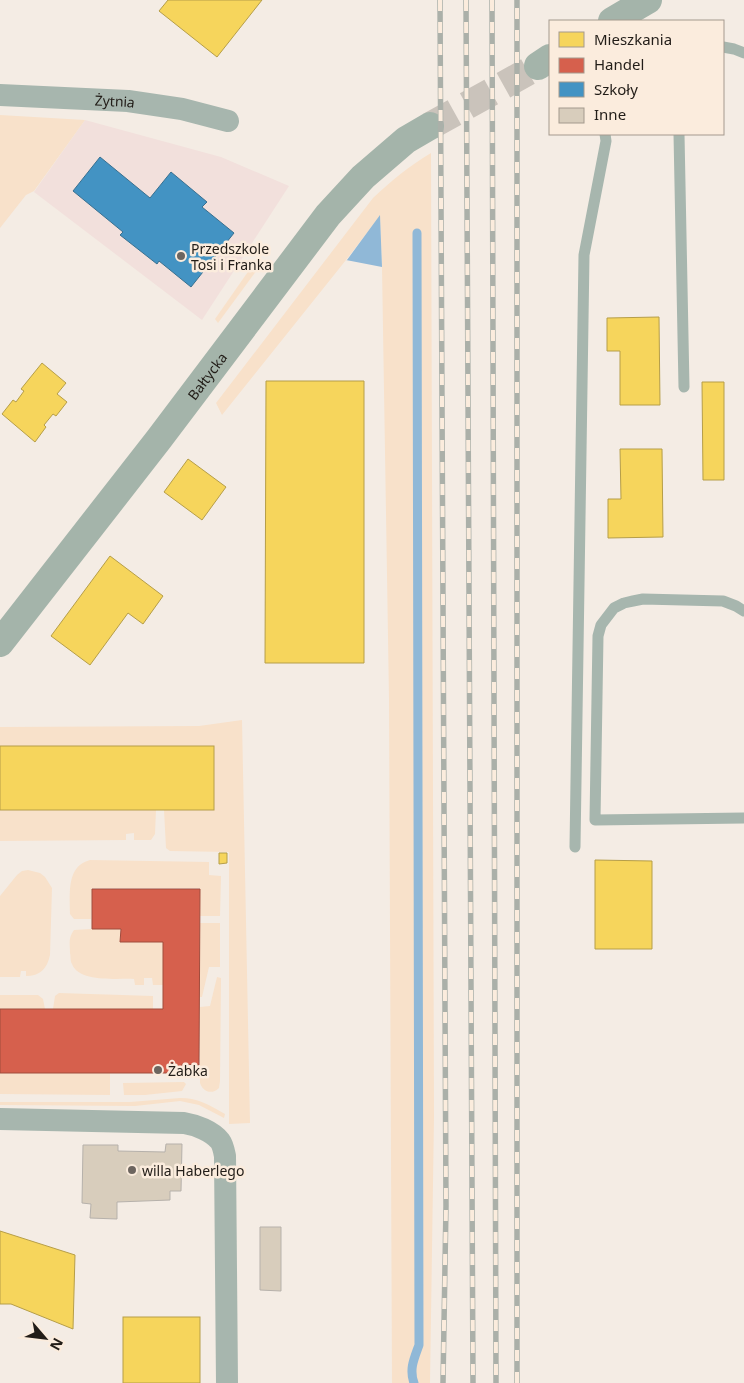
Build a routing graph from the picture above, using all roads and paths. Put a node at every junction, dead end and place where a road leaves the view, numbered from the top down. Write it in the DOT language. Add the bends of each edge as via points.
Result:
graph roads {
  1 [pos="648,0"];
  2 [pos="614,20"];
  3 [pos="724,48"];
  4 [pos="744,54"];
  5 [pos="724,56"];
  6 [pos="0,95"];
  7 [pos="228,121"];
  8 [pos="430,126"];
  9 [pos="606,135"];
  10 [pos="679,135"];
  11 [pos="684,387"];
  12 [pos="744,610"];
  13 [pos="0,643"];
  14 [pos="744,818"];
  15 [pos="575,847"];
  16 [pos="0,1119"];
  17 [pos="227,1383"];
  1 -- 2 [label="street"];
  3 -- 4 [label="lane"];
  4 -- 5 [label="lane"];
  6 -- 7 [label="street, Żytnia" via="128,101 182,109"];
  8 -- 13 [label="street, Bałtycka" via="406,140 370,171 328,215 165,432"];
  9 -- 15 [label="lane" via="584,255"];
  10 -- 11 [label="lane"];
  12 -- 14 [label="lane" via="723,601 643,599 624,603 607,616 598,636 595,820"];
  16 -- 17 [label="street" via="184,1123 200,1128 220,1141 225,1156"];
}
